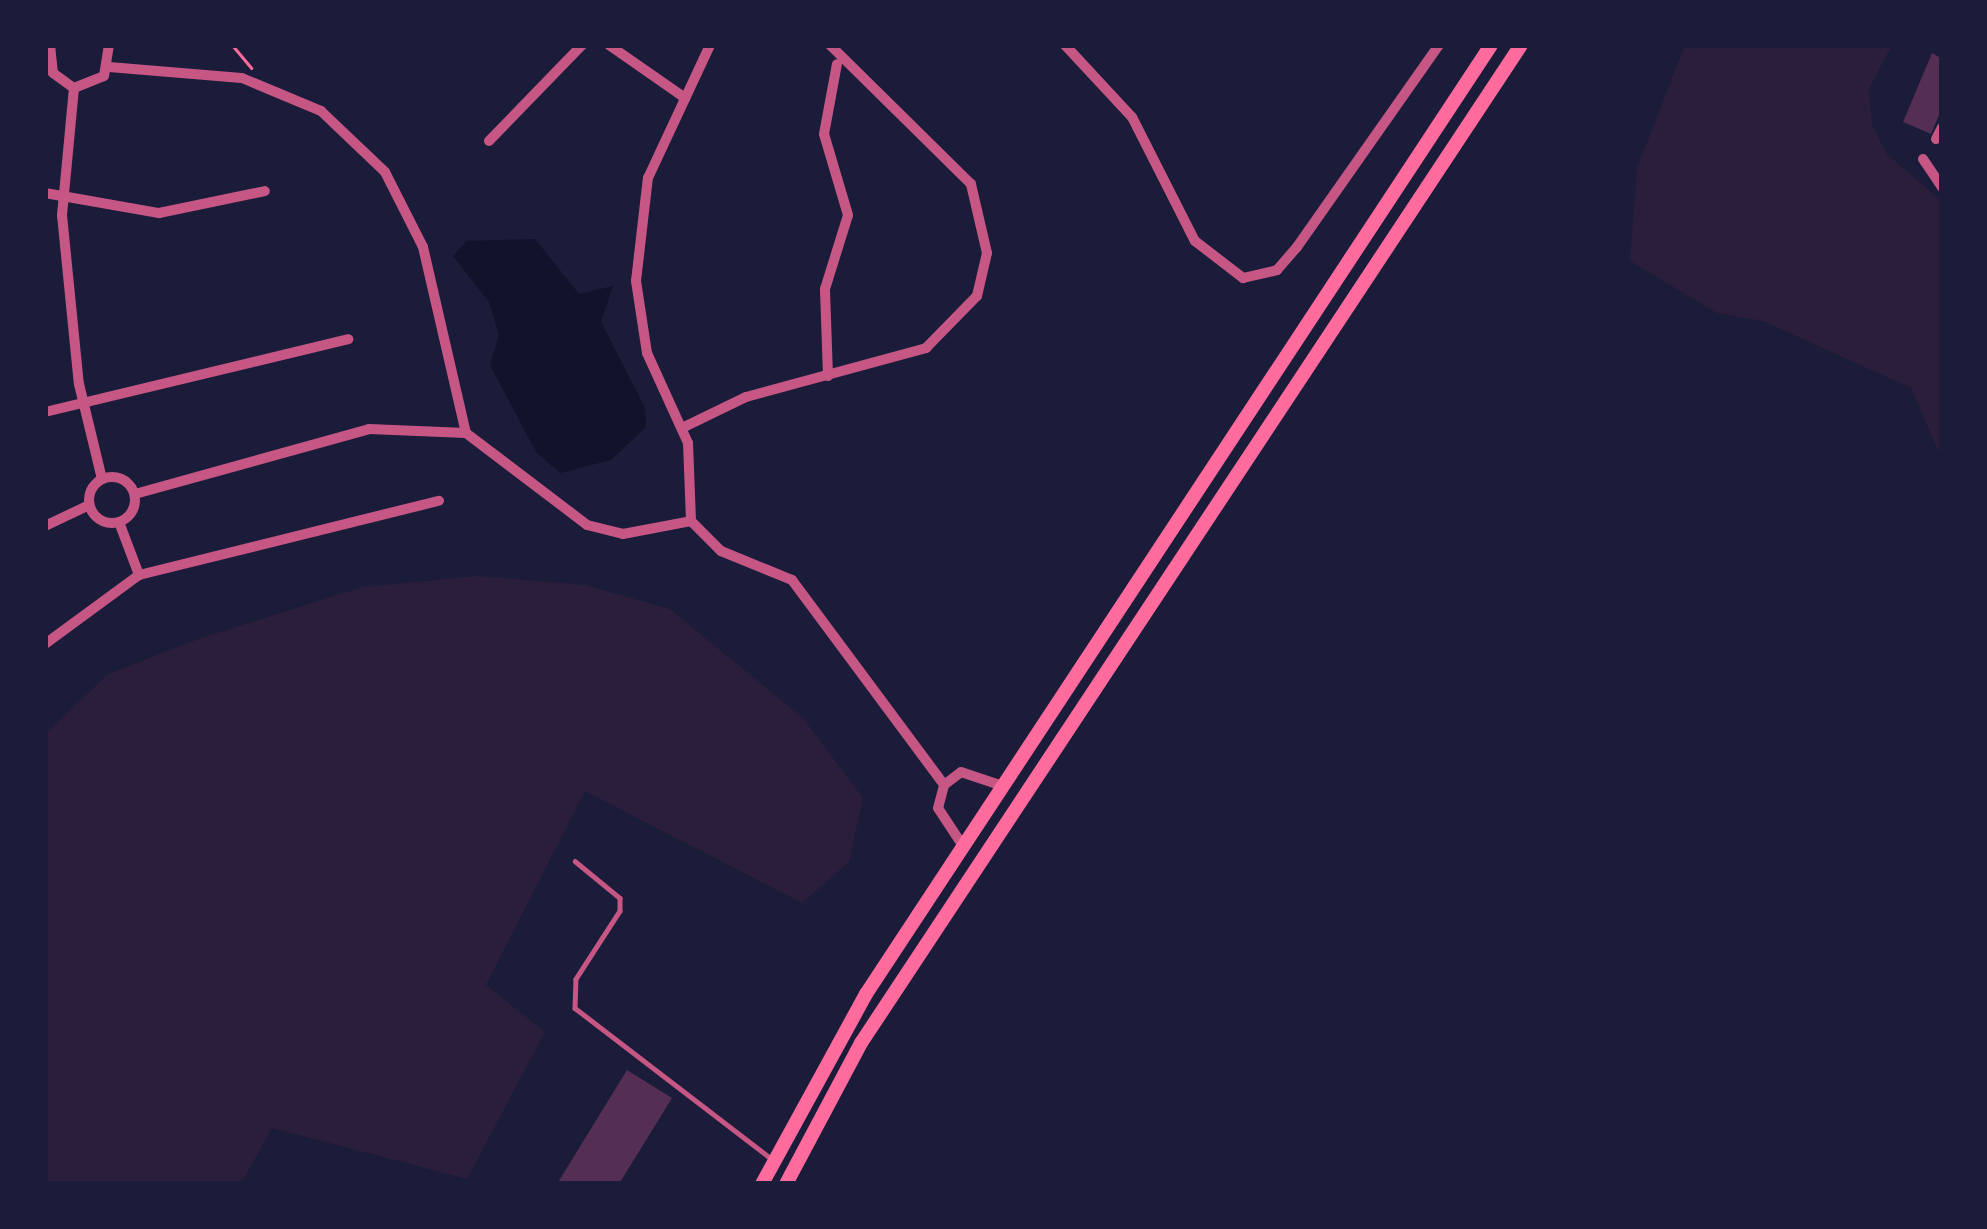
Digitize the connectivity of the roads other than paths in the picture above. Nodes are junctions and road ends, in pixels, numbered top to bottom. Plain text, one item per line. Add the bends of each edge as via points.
1 (50, 45) edge
2 (109, 45) edge
3 (582, 45) edge
4 (609, 45) edge
5 (710, 45) edge
6 (830, 45) edge
7 (1065, 45) edge
8 (1438, 45) edge
9 (1491, 45) edge
10 (1521, 45) edge
11 (838, 64) junction
12 (109, 67) junction
13 (74, 88) junction
14 (686, 98) junction
15 (489, 141) dead end
16 (1923, 158) dead end
17 (1942, 188) edge
18 (265, 191) dead end
19 (45, 193) edge
20 (62, 197) junction
21 (348, 339) dead end
22 (828, 376) junction
23 (81, 398) junction
24 (45, 412) edge
25 (682, 428) junction
26 (466, 434) junction
27 (102, 479) junction
28 (135, 494) junction
29 (439, 501) dead end
30 (89, 505) junction
31 (691, 521) junction
32 (119, 522) junction
33 (45, 526) edge
34 (139, 574) junction
35 (45, 644) edge
36 (944, 785) junction
37 (1003, 786) junction
38 (987, 811) junction
39 (1007, 823) junction
40 (963, 846) junction
41 (575, 861) dead end
42 (772, 1159) junction
43 (761, 1184) edge
44 (786, 1184) edge

1 - 13 street via 53,74
2 - 12 street
3 - 15 street
4 - 14 street
5 - 14 street
6 - 11 street
7 - 8 street via 1132,117 1195,241 1243,278 1277,270 1297,248
9 - 37 main road
10 - 39 main road
11 - 22 street via 824,134 848,214 825,289
11 - 22 street via 971,184 987,253 976,296 926,348
12 - 13 street
12 - 26 street via 253,82 321,111 385,172 423,247
13 - 20 street
14 - 25 street via 648,178 636,281 647,352
16 - 17 street
18 - 20 street via 159,213
19 - 20 street
20 - 23 street
21 - 23 street
22 - 25 street
23 - 24 street
23 - 27 street
25 - 31 street
26 - 28 street via 369,428
26 - 31 street via 587,525 623,534
27 - 28 street
27 - 30 street
28 - 32 street
29 - 34 street
30 - 32 street
30 - 33 street
31 - 36 street via 721,551 792,580
32 - 34 street
34 - 35 street
36 - 37 street via 961,772
36 - 40 street via 938,808
37 - 38 main road
38 - 39 main road
38 - 40 main road
39 - 44 main road via 836,1085
40 - 42 main road
41 - 42 lane via 620,911 576,979 575,1008
42 - 43 main road

